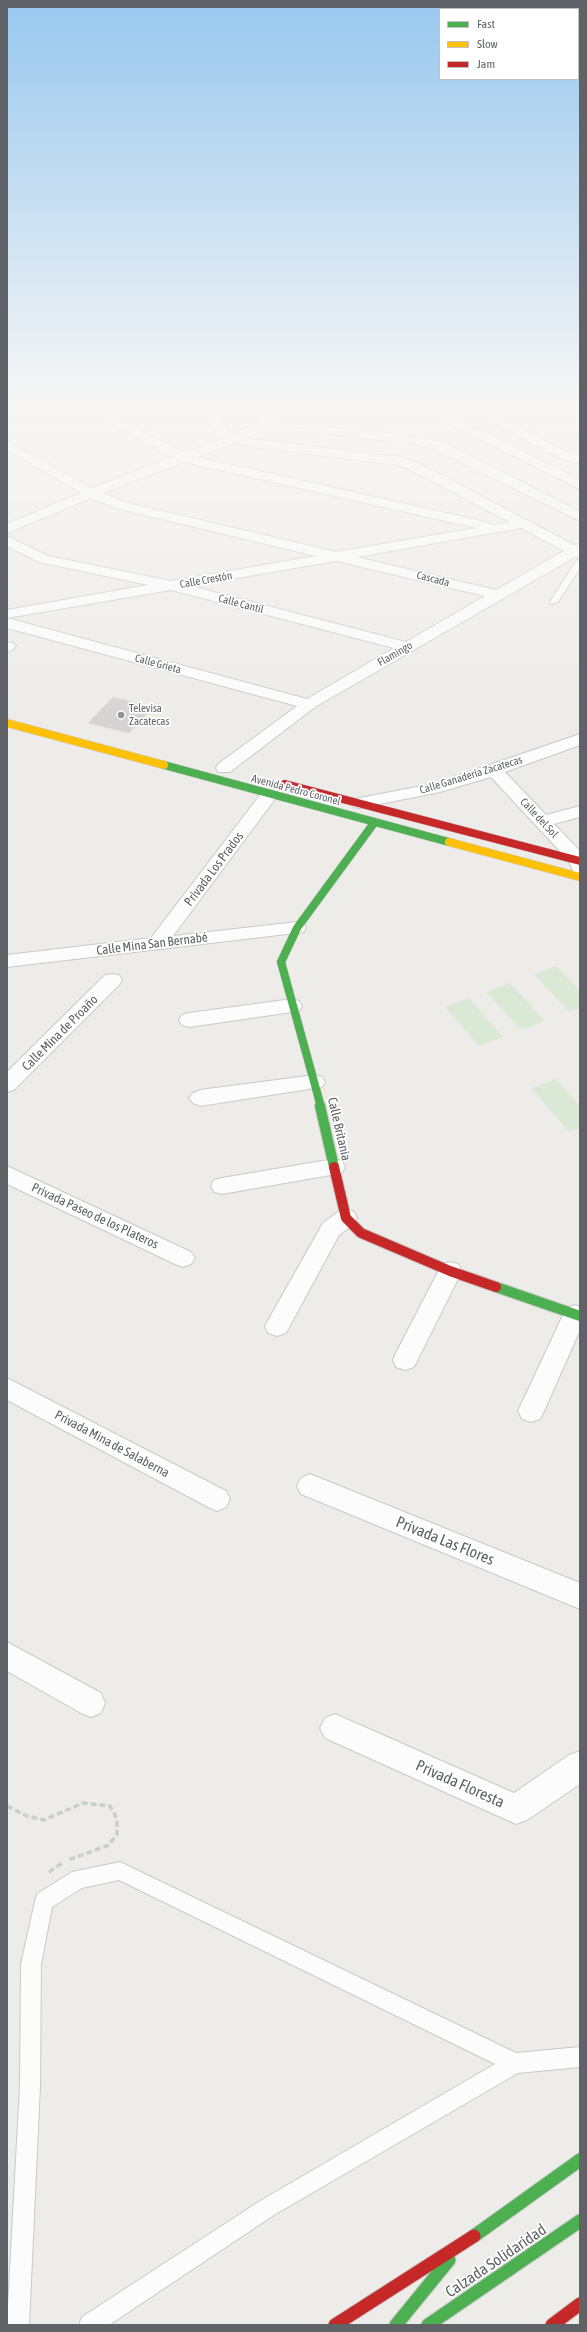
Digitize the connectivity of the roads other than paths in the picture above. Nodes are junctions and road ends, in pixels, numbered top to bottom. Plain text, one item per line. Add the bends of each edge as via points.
1 (47, 512) edge
2 (149, 512) edge
3 (421, 512) edge
4 (500, 512) edge
5 (570, 512) edge
6 (580, 517) edge
7 (523, 524) junction
8 (7, 529) edge
9 (497, 529) junction
10 (7, 540) edge
11 (578, 553) edge
12 (338, 556) junction
13 (173, 586) junction
14 (498, 595) junction
15 (554, 602) dead end
16 (7, 614) edge
17 (7, 623) edge
18 (407, 647) junction
19 (309, 704) junction
20 (7, 723) edge
21 (580, 739) edge
22 (120, 740) dead end
23 (110, 751) junction
24 (226, 769) dead end
25 (494, 770) junction
26 (273, 788) junction
27 (360, 803) junction
28 (580, 811) edge
29 (543, 822) junction
30 (374, 823) junction
31 (579, 867) edge
32 (297, 928) junction
33 (158, 943) junction
34 (7, 961) edge
35 (112, 980) dead end
36 (292, 1006) junction
37 (189, 1020) dead end
38 (315, 1082) junction
39 (7, 1085) edge
40 (200, 1098) dead end
41 (334, 1168) junction
42 (7, 1174) edge
43 (222, 1186) dead end
44 (346, 1218) junction
45 (183, 1258) dead end
46 (450, 1271) junction
47 (578, 1316) edge
48 (277, 1326) dead end
49 (405, 1360) dead end
50 (7, 1388) edge
51 (531, 1411) dead end
52 (310, 1486) dead end
53 (217, 1499) dead end
54 (580, 1596) edge
55 (7, 1656) edge
56 (91, 1704) dead end
57 (334, 1728) dead end
58 (580, 1766) edge
59 (580, 2057) edge
60 (515, 2063) junction
61 (580, 2160) edge
62 (580, 2221) edge
63 (461, 2245) junction
64 (18, 2325) edge
65 (90, 2325) edge
66 (335, 2325) edge
67 (396, 2325) edge
68 (428, 2325) edge

1 - 8 street
2 - 12 street, Cascada
3 - 9 street
4 - 7 street
5 - 6 street
7 - 9 street, Calle Crestón
7 - 11 street
9 - 12 street, Calle Crestón
10 - 13 street, Calle Cantil via 44,559
11 - 14 street, Flamingo
11 - 15 lane
12 - 13 street, Calle Crestón
12 - 14 street, Cascada
13 - 16 street, Calle Crestón
13 - 18 street, Calle Cantil
14 - 18 street, Flamingo
17 - 19 street, Calle Grieta
18 - 19 street, Flamingo
19 - 24 street, Flamingo
20 - 23 main road, Avenida Pedro Coronel
21 - 25 street, Calle Ganadería Zacatecas
22 - 23 main road
23 - 26 main road, Avenida Pedro Coronel
25 - 27 street, Calle Ganadería Zacatecas via 440,786
25 - 29 street, Calle del Sol
26 - 27 main road, Avenida Pedro Coronel
26 - 30 main road, Avenida Pedro Coronel
26 - 33 street, Privada Los Prados
27 - 31 main road, Avenida Pedro Coronel
28 - 29 street
29 - 31 street, Calle del Sol
30 - 31 main road, Avenida Pedro Coronel
30 - 32 main road, Calle Britania
32 - 33 street, Calle Mina San Bernabé
32 - 36 main road, Calle Britania via 281,962
33 - 34 street, Calle Mina San Bernabé
35 - 39 street, Calle Mina de Proaño
36 - 37 street
36 - 38 main road, Calle Britania
38 - 40 street
38 - 41 main road, Calle Britania
41 - 43 street
41 - 44 main road, Calle Britania
42 - 45 street, Privada Paseo de los Plateros
44 - 46 main road via 362,1233
44 - 48 street via 331,1229
46 - 47 main road
46 - 49 street
47 - 51 street
50 - 53 street, Privada Mina de Salaberna
52 - 54 street, Privada Las Flores
55 - 56 street
57 - 58 street, Privada Floresta via 516,1809
59 - 60 lane
60 - 64 lane via 120,1871 79,1879 44,1902 31,1964 30,2086
60 - 65 lane via 267,2208
61 - 63 main road
62 - 68 main road, Calzada Solidaridad
63 - 66 main road
63 - 67 main road

